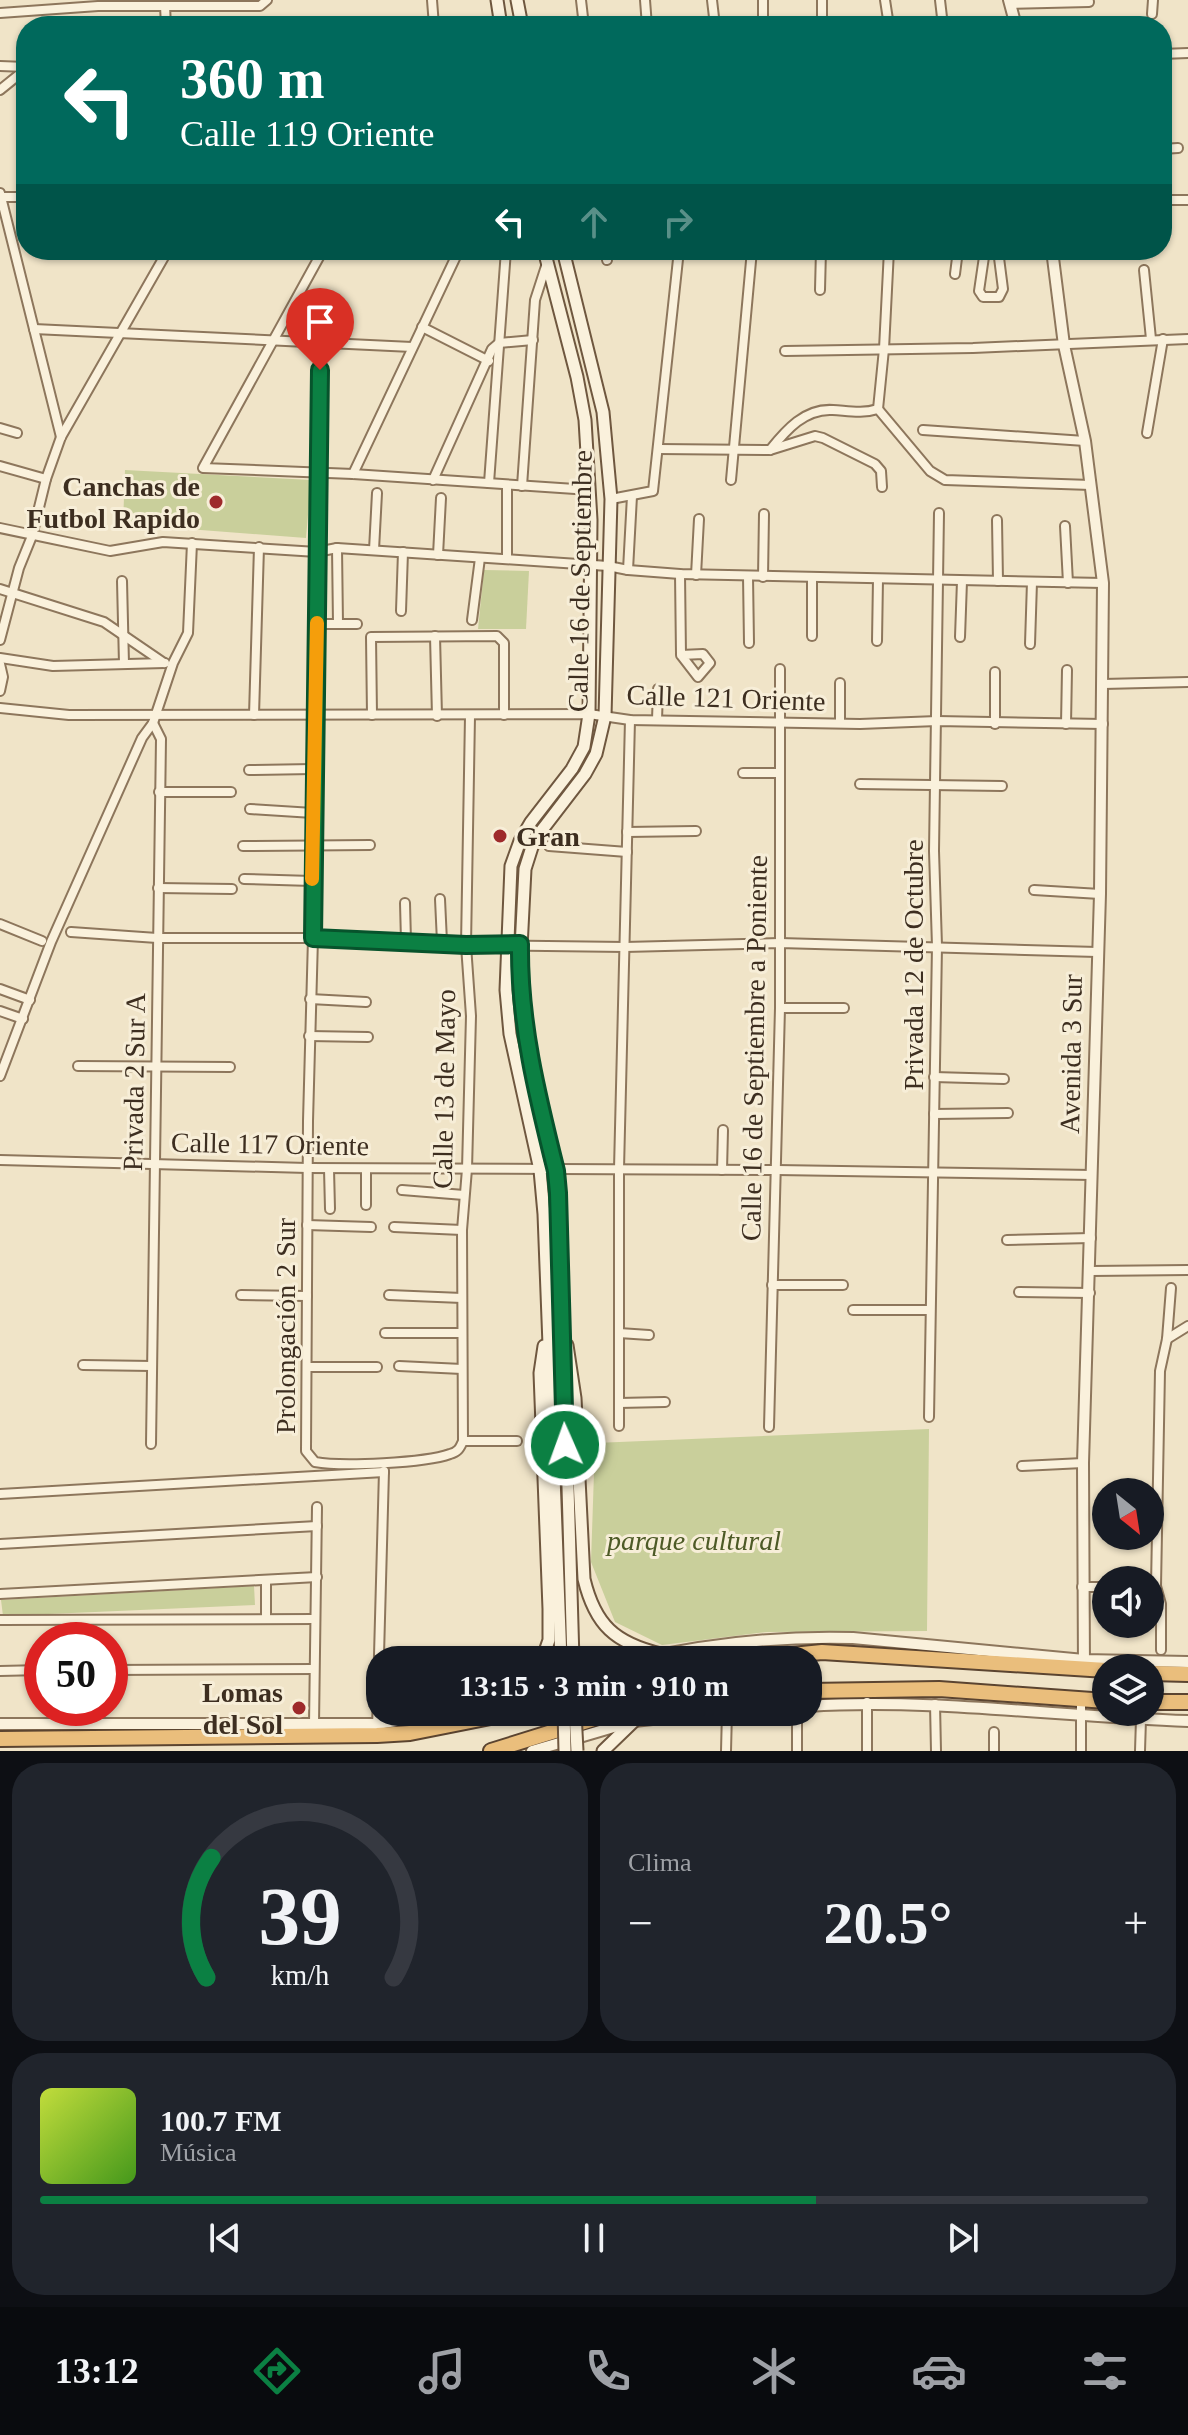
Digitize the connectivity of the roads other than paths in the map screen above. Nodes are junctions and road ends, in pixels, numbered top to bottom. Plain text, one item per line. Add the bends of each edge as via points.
1 (267, 0) edge
2 (1153, 0) edge
3 (1010, 2) edge
4 (1089, 2) edge
5 (98, 3) edge
6 (149, 3) edge
7 (204, 3) edge
8 (233, 3) edge
9 (165, 6) junction
10 (0, 13) edge
11 (1152, 14) dead end
12 (166, 16) edge
13 (16, 76) edge
14 (0, 90) edge
15 (1172, 148) edge
16 (1178, 148) dead end
17 (1, 195) edge
18 (16, 256) edge
19 (17, 260) edge
20 (163, 260) edge
21 (317, 260) edge
22 (454, 260) edge
23 (505, 260) edge
24 (545, 260) edge
25 (547, 260) edge
26 (565, 260) edge
27 (678, 260) edge
28 (751, 260) edge
29 (821, 260) edge
30 (888, 260) edge
31 (957, 260) edge
32 (984, 260) edge
33 (999, 260) edge
34 (1053, 260) edge
35 (1144, 270) dead end
36 (955, 274) dead end
37 (820, 290) dead end
38 (422, 327) junction
39 (34, 329) junction
40 (123, 332) junction
41 (273, 339) junction
42 (1151, 339) junction
43 (1163, 339) junction
44 (1188, 339) edge
45 (533, 340) junction
46 (499, 343) junction
47 (320, 344) junction
48 (1064, 345) junction
49 (412, 347) junction
50 (884, 349) junction
51 (785, 351) dead end
52 (486, 359) junction
53 (498, 366) junction
54 (878, 409) junction
55 (0, 428) edge
56 (923, 430) dead end
57 (17, 433) dead end
58 (1147, 433) dead end
59 (61, 437) junction
60 (1085, 441) junction
61 (659, 449) junction
62 (770, 450) junction
63 (734, 451) junction
64 (0, 466) edge
65 (319, 474) junction
66 (353, 474) junction
67 (46, 479) junction
68 (433, 480) junction
69 (731, 480) dead end
70 (489, 483) junction
71 (507, 485) junction
72 (1091, 485) junction
73 (522, 486) junction
74 (882, 487) dead end
75 (590, 490) junction
76 (377, 493) dead end
77 (632, 496) junction
78 (441, 498) dead end
79 (611, 499) junction
80 (939, 513) dead end
81 (764, 514) dead end
82 (699, 519) dead end
83 (997, 520) dead end
84 (1065, 526) dead end
85 (0, 528) edge
86 (32, 536) junction
87 (192, 543) junction
88 (259, 547) junction
89 (337, 548) junction
90 (374, 550) junction
91 (317, 552) junction
92 (403, 552) junction
93 (438, 555) junction
94 (480, 558) junction
95 (507, 559) junction
96 (590, 565) junction
97 (608, 566) junction
98 (628, 570) junction
99 (680, 574) junction
100 (696, 575) junction
101 (748, 576) junction
102 (763, 577) junction
103 (812, 577) junction
104 (878, 579) junction
105 (122, 581) dead end
106 (938, 581) junction
107 (962, 581) junction
108 (998, 581) junction
109 (1032, 582) junction
110 (1068, 583) junction
111 (1103, 583) junction
112 (0, 589) edge
113 (12, 593) junction
114 (401, 611) dead end
115 (472, 620) dead end
116 (317, 624) junction
117 (338, 624) junction
118 (357, 624) dead end
119 (123, 632) junction
120 (435, 636) junction
121 (812, 636) dead end
122 (960, 637) dead end
123 (0, 640) edge
124 (877, 641) dead end
125 (749, 643) dead end
126 (1030, 644) dead end
127 (681, 655) dead end
128 (0, 661) edge
129 (168, 663) junction
130 (124, 664) junction
131 (780, 669) dead end
132 (1067, 670) dead end
133 (995, 672) dead end
134 (1188, 682) edge
135 (840, 683) dead end
136 (1103, 684) junction
137 (658, 689) dead end
138 (0, 691) edge
139 (0, 708) edge
140 (589, 714) junction
141 (254, 715) junction
142 (315, 715) junction
143 (372, 715) junction
144 (504, 715) junction
145 (437, 716) junction
146 (470, 716) junction
147 (605, 716) junction
148 (155, 718) junction
149 (630, 720) junction
150 (657, 720) junction
151 (937, 721) junction
152 (779, 722) junction
153 (840, 723) junction
154 (995, 724) junction
155 (1066, 724) junction
156 (1103, 724) junction
157 (313, 769) junction
158 (249, 770) dead end
159 (743, 773) dead end
160 (779, 773) junction
161 (860, 784) dead end
162 (936, 785) junction
163 (1002, 786) dead end
164 (159, 792) junction
165 (231, 792) dead end
166 (250, 809) dead end
167 (313, 813) junction
168 (696, 831) dead end
169 (627, 832) junction
170 (313, 845) junction
171 (370, 845) dead end
172 (243, 846) dead end
173 (549, 846) dead end
174 (627, 852) junction
175 (244, 879) dead end
176 (312, 881) junction
177 (158, 888) junction
178 (232, 889) dead end
179 (1034, 890) dead end
180 (1100, 894) junction
181 (440, 899) dead end
182 (405, 903) dead end
183 (0, 924) edge
184 (71, 932) dead end
185 (157, 938) junction
186 (313, 938) junction
187 (42, 941) dead end
188 (406, 941) junction
189 (442, 942) junction
190 (780, 943) junction
191 (520, 944) junction
192 (466, 945) junction
193 (507, 945) junction
194 (937, 946) junction
195 (625, 947) junction
196 (1097, 952) junction
197 (0, 989) edge
198 (310, 999) junction
199 (30, 1000) junction
200 (366, 1002) dead end
201 (780, 1008) junction
202 (844, 1008) dead end
203 (0, 1011) edge
204 (23, 1019) junction
205 (309, 1036) junction
206 (368, 1037) dead end
207 (78, 1066) dead end
208 (156, 1066) junction
209 (230, 1067) dead end
210 (0, 1076) edge
211 (934, 1077) junction
212 (1004, 1079) dead end
213 (1008, 1113) dead end
214 (934, 1114) junction
215 (723, 1130) dead end
216 (0, 1160) edge
217 (155, 1164) junction
218 (307, 1168) junction
219 (329, 1169) junction
220 (366, 1169) junction
221 (467, 1169) junction
222 (619, 1169) junction
223 (540, 1170) junction
224 (722, 1170) junction
225 (777, 1170) junction
226 (556, 1171) junction
227 (932, 1172) junction
228 (1092, 1175) junction
229 (402, 1190) dead end
230 (464, 1195) junction
231 (366, 1205) dead end
232 (330, 1209) dead end
233 (307, 1225) junction
234 (371, 1227) dead end
235 (394, 1227) dead end
236 (462, 1230) junction
237 (1091, 1238) junction
238 (1007, 1240) dead end
239 (1188, 1270) edge
240 (1091, 1271) junction
241 (772, 1285) junction
242 (843, 1285) dead end
243 (1171, 1288) dead end
244 (1019, 1292) dead end
245 (1090, 1293) junction
246 (241, 1295) dead end
247 (389, 1295) dead end
248 (307, 1296) junction
249 (462, 1298) junction
250 (853, 1310) dead end
251 (930, 1310) junction
252 (547, 1318) junction
253 (562, 1324) junction
254 (1188, 1326) edge
255 (385, 1333) dead end
256 (462, 1333) junction
257 (619, 1333) junction
258 (649, 1335) dead end
259 (1167, 1339) junction
260 (83, 1365) dead end
261 (152, 1366) junction
262 (399, 1366) dead end
263 (307, 1367) junction
264 (377, 1367) dead end
265 (462, 1369) junction
266 (665, 1402) dead end
267 (619, 1403) junction
268 (929, 1417) dead end
269 (559, 1418) junction
270 (619, 1426) dead end
271 (769, 1427) dead end
272 (463, 1441) junction
273 (517, 1441) dead end
274 (151, 1444) dead end
275 (385, 1462) junction
276 (1083, 1463) junction
277 (1022, 1466) dead end
278 (384, 1472) junction
279 (0, 1494) edge
280 (317, 1507) dead end
281 (317, 1526) junction
282 (0, 1544) edge
283 (1154, 1566) edge
284 (317, 1577) junction
285 (266, 1580) junction
286 (1082, 1587) junction
287 (1092, 1587) edge
288 (0, 1594) edge
289 (266, 1619) junction
290 (315, 1619) junction
291 (0, 1620) edge
292 (1161, 1638) edge
293 (547, 1646) edge
294 (561, 1646) edge
295 (572, 1646) edge
296 (635, 1646) edge
297 (736, 1646) edge
298 (1161, 1650) dead end
299 (822, 1652) edge
300 (1188, 1662) edge
301 (1084, 1664) junction
302 (1092, 1666) edge
303 (314, 1669) junction
304 (24, 1670) edge
305 (128, 1670) edge
306 (0, 1671) edge
307 (1164, 1673) edge
308 (1188, 1674) edge
309 (822, 1691) edge
310 (867, 1702) junction
311 (1164, 1702) edge
312 (1188, 1702) edge
313 (935, 1704) junction
314 (822, 1705) edge
315 (1092, 1705) edge
316 (1081, 1708) junction
317 (1092, 1710) edge
318 (1164, 1720) edge
319 (1188, 1721) edge
320 (0, 1724) edge
321 (314, 1724) junction
322 (394, 1726) edge
323 (445, 1726) edge
324 (564, 1726) edge
325 (571, 1726) edge
326 (576, 1726) edge
327 (617, 1726) edge
328 (629, 1726) edge
329 (727, 1726) edge
330 (797, 1726) edge
331 (1141, 1726) edge
332 (377, 1730) junction
333 (994, 1732) dead end
334 (0, 1739) edge
335 (491, 1751) edge
336 (532, 1751) edge
337 (565, 1751) edge
338 (577, 1751) edge
339 (603, 1751) edge
340 (726, 1751) edge
341 (797, 1751) edge
342 (867, 1751) edge
343 (936, 1751) edge
344 (994, 1751) edge
345 (1081, 1751) edge
346 (1140, 1751) edge

1 - 8 street via 260,6
2 - 11 street
3 - 4 street
5 - 6 street
5 - 10 street
6 - 9 street
7 - 8 street
7 - 9 street
9 - 12 street
13 - 14 street
15 - 16 street
17 - 18 street
19 - 39 street
20 - 40 street
21 - 41 street
22 - 38 street
23 - 46 street
24 - 45 street
25 - 75 main road, Calle 16 de Septiembre via 583,405
26 - 79 main road, Calle 16 de Septiembre via 603,412
27 - 61 street
28 - 63 street
29 - 37 street
30 - 50 street
31 - 36 street
32 - 33 street via 979,291 992,298 1003,289
34 - 48 street, Avenida 3 Sur
35 - 42 street
38 - 49 street
38 - 52 street
39 - 40 street
39 - 59 street
40 - 41 street
40 - 59 street
41 - 47 street
41 - 65 street via 203,468
42 - 43 street
42 - 48 street
43 - 44 street
43 - 58 street
45 - 46 street
45 - 73 street
46 - 52 street
46 - 53 street
47 - 49 street
47 - 65 street, Prolongación 2 Sur
48 - 50 street
48 - 60 street, Avenida 3 Sur
49 - 66 street
50 - 51 street
50 - 54 street
52 - 53 street
52 - 68 street
53 - 70 street
54 - 62 street via 810,413
54 - 72 street via 930,471 945,480
55 - 57 street
56 - 60 street
59 - 67 street
60 - 72 street, Avenida 3 Sur
61 - 63 street
61 - 77 street via 651,493
62 - 63 street
62 - 74 street via 815,436 831,440 875,464
63 - 69 street
64 - 67 street
65 - 66 street
65 - 91 street, Prolongación 2 Sur
66 - 68 street
67 - 86 street
68 - 70 street
70 - 71 street
71 - 73 street
71 - 95 street
72 - 111 street, Avenida 3 Sur
73 - 75 street
75 - 96 main road, Calle 16 de Septiembre
76 - 90 street
77 - 79 street
77 - 98 street
78 - 93 street
79 - 97 main road, Calle 16 de Septiembre
80 - 106 street, Privada 12 de Octubre
81 - 102 street
82 - 100 street
83 - 108 street
84 - 110 street
85 - 86 street
86 - 87 street via 98,550 150,542
86 - 113 street
87 - 88 street
87 - 129 street via 188,633
88 - 91 street
88 - 141 street
89 - 90 street
89 - 91 street
89 - 117 street
90 - 92 street
91 - 116 street, Prolongación 2 Sur
92 - 93 street
92 - 114 street
93 - 94 street
94 - 95 street
94 - 115 street
95 - 96 street
96 - 97 street
96 - 140 main road, Calle 16 de Septiembre
97 - 98 street
97 - 147 main road, Calle 16 de Septiembre
98 - 99 street
99 - 100 street
99 - 127 street
100 - 101 street
101 - 102 street
101 - 125 street
102 - 103 street
103 - 104 street
103 - 121 street
104 - 106 street
104 - 124 street
105 - 119 street
106 - 107 street
106 - 151 street, Privada 12 de Octubre
107 - 108 street
107 - 122 street
108 - 109 street
109 - 110 street
109 - 126 street
110 - 111 street
111 - 136 street, Avenida 3 Sur
112 - 113 street
113 - 119 street
113 - 123 street
116 - 117 street
116 - 142 street, Prolongación 2 Sur
117 - 118 street
119 - 129 street
119 - 130 street
120 - 143 street via 371,637
120 - 144 street via 502,638
120 - 145 street
128 - 130 street
128 - 138 street
129 - 130 street
129 - 148 street
131 - 152 street, Calle 16 de Septiembre a Poniente
132 - 155 street
133 - 154 street
134 - 136 street
135 - 153 street
136 - 156 street, Avenida 3 Sur
137 - 150 street
139 - 148 street, Calle 121 Oriente via 30,714
140 - 144 street, Calle 121 Oriente
140 - 147 street, Calle 121 Oriente
140 - 193 main road, Calle 16 de Septiembre via 584,747 520,841 511,866
141 - 142 street, Calle 121 Oriente
141 - 148 street, Calle 121 Oriente
142 - 143 street, Calle 121 Oriente
142 - 157 street, Prolongación 2 Sur
143 - 145 street, Calle 121 Oriente
144 - 146 street, Calle 121 Oriente
145 - 146 street, Calle 121 Oriente
146 - 192 street, Calle 13 de Mayo
147 - 149 street, Calle 121 Oriente
147 - 191 main road, Calle 16 de Septiembre via 585,774 532,847 525,869
148 - 164 street, Privada 2 Sur A via 161,739
148 - 199 street via 90,849
149 - 150 street, Calle 121 Oriente
149 - 169 street
150 - 152 street, Calle 121 Oriente
151 - 153 street, Calle 121 Oriente
151 - 154 street, Calle 121 Oriente
151 - 162 street, Privada 12 de Octubre
152 - 153 street, Calle 121 Oriente
152 - 160 street, Calle 16 de Septiembre a Poniente
154 - 155 street, Calle 121 Oriente
155 - 156 street, Calle 121 Oriente
156 - 180 street, Avenida 3 Sur
157 - 158 street
157 - 167 street, Prolongación 2 Sur
159 - 160 street
160 - 190 street, Calle 16 de Septiembre a Poniente
161 - 162 street
162 - 163 street
162 - 194 street, Privada 12 de Octubre
164 - 165 street
164 - 177 street, Privada 2 Sur A
166 - 167 street
167 - 170 street, Prolongación 2 Sur
168 - 169 street
169 - 174 street
170 - 171 street
170 - 172 street
170 - 176 street, Prolongación 2 Sur
173 - 174 street
174 - 195 street
175 - 176 street
176 - 186 street, Prolongación 2 Sur
177 - 178 street
177 - 185 street, Privada 2 Sur A
179 - 180 street
180 - 196 street, Avenida 3 Sur
181 - 189 street
182 - 188 street
183 - 187 street
184 - 185 street
185 - 186 street
185 - 208 street, Privada 2 Sur A
186 - 188 street
186 - 198 street, Prolongación 2 Sur
188 - 189 street
189 - 192 street
190 - 194 street
190 - 195 street
190 - 201 street, Calle 16 de Septiembre a Poniente
191 - 193 street
191 - 195 street
191 - 226 main road, Calle 16 de Septiembre via 525,1032
192 - 193 street
192 - 221 street, Calle 13 de Mayo via 471,1016
193 - 223 main road, Calle 16 de Septiembre via 510,1034
194 - 196 street
194 - 211 street, Privada 12 de Octubre
195 - 222 street
196 - 228 street, Avenida 3 Sur
197 - 199 street
198 - 200 street
198 - 205 street, Prolongación 2 Sur
199 - 204 street
201 - 202 street
201 - 225 street, Calle 16 de Septiembre a Poniente
203 - 204 street
204 - 210 street
205 - 206 street
205 - 218 street, Prolongación 2 Sur
207 - 208 street
208 - 209 street
208 - 217 street, Privada 2 Sur A
211 - 212 street
211 - 214 street, Privada 12 de Octubre
213 - 214 street
214 - 227 street, Privada 12 de Octubre
215 - 224 street
216 - 217 street, Calle 117 Oriente
217 - 218 street, Calle 117 Oriente
217 - 261 street, Privada 2 Sur A
218 - 219 street, Calle 117 Oriente
218 - 233 street, Prolongación 2 Sur
219 - 220 street, Calle 117 Oriente
219 - 232 street
220 - 221 street, Calle 117 Oriente
220 - 231 street
221 - 223 street, Calle 117 Oriente
221 - 230 street, Calle 13 de Mayo
222 - 224 street, Calle 117 Oriente
222 - 226 street, Calle 117 Oriente
222 - 257 street
223 - 226 street, Calle 117 Oriente
223 - 252 main road, Calle 16 de Septiembre
224 - 225 street, Calle 117 Oriente
225 - 227 street, Calle 117 Oriente
225 - 241 street, Calle 16 de Septiembre a Poniente
226 - 253 main road, Calle 16 de Septiembre
227 - 228 street, Calle 117 Oriente
227 - 251 street, Privada 12 de Octubre
228 - 237 street, Avenida 3 Sur
229 - 230 street
230 - 236 street, Calle 13 de Mayo
233 - 234 street
233 - 248 street, Prolongación 2 Sur
235 - 236 street
236 - 249 street, Calle 13 de Mayo
237 - 238 street
237 - 240 street, Avenida 3 Sur
239 - 240 street
240 - 245 street, Avenida 3 Sur
241 - 242 street
241 - 271 street, Calle 16 de Septiembre a Poniente
243 - 259 street
244 - 245 street
245 - 276 street, Avenida 3 Sur
246 - 248 street
247 - 249 street
248 - 263 street, Prolongación 2 Sur
249 - 256 street, Calle 13 de Mayo
250 - 251 street
251 - 268 street, Privada 12 de Octubre
252 - 269 main road, Calle 16 de Septiembre
252 - 293 main road via 540,1373
253 - 269 main road, Calle 16 de Septiembre
253 - 296 main road via 574,1383 584,1579 589,1601 609,1631
254 - 259 street
255 - 256 street
256 - 265 street, Calle 13 de Mayo
257 - 258 street
257 - 267 street
259 - 283 street via 1160,1371
260 - 261 street
261 - 274 street, Privada 2 Sur A
262 - 265 street
263 - 264 street
263 - 275 street, Prolongación 2 Sur via 307,1456 326,1464
265 - 272 street, Calle 13 de Mayo
266 - 267 street
267 - 270 street
269 - 294 main road, Calle 16 de Septiembre
269 - 295 main road, Calle 16 de Septiembre
272 - 273 street
272 - 275 street via 448,1455
275 - 278 street
276 - 277 street
276 - 286 street, Avenida 3 Sur
278 - 279 street
278 - 332 street
280 - 281 street
281 - 282 street
281 - 284 street
284 - 285 street
284 - 290 street
285 - 288 street
285 - 289 street
286 - 287 street
286 - 301 street, Avenida 3 Sur
289 - 290 street
289 - 291 street
290 - 303 street
292 - 298 street
297 - 301 street via 853,1638
299 - 301 highway
300 - 301 street
301 - 302 highway
303 - 305 street
303 - 321 street
304 - 306 street
307 - 308 highway
309 - 316 highway via 939,1689
310 - 313 street
310 - 314 street
310 - 342 street
311 - 312 highway
313 - 316 street
313 - 343 street
315 - 316 highway
316 - 317 street
316 - 345 street
318 - 319 street
320 - 321 street
321 - 332 street
322 - 332 street
323 - 332 highway via 410,1733
324 - 337 main road, bridge
325 - 335 highway
326 - 338 main road, bridge
327 - 336 street
328 - 339 main road
329 - 340 street
330 - 341 street
331 - 346 street
332 - 334 highway
333 - 344 street

